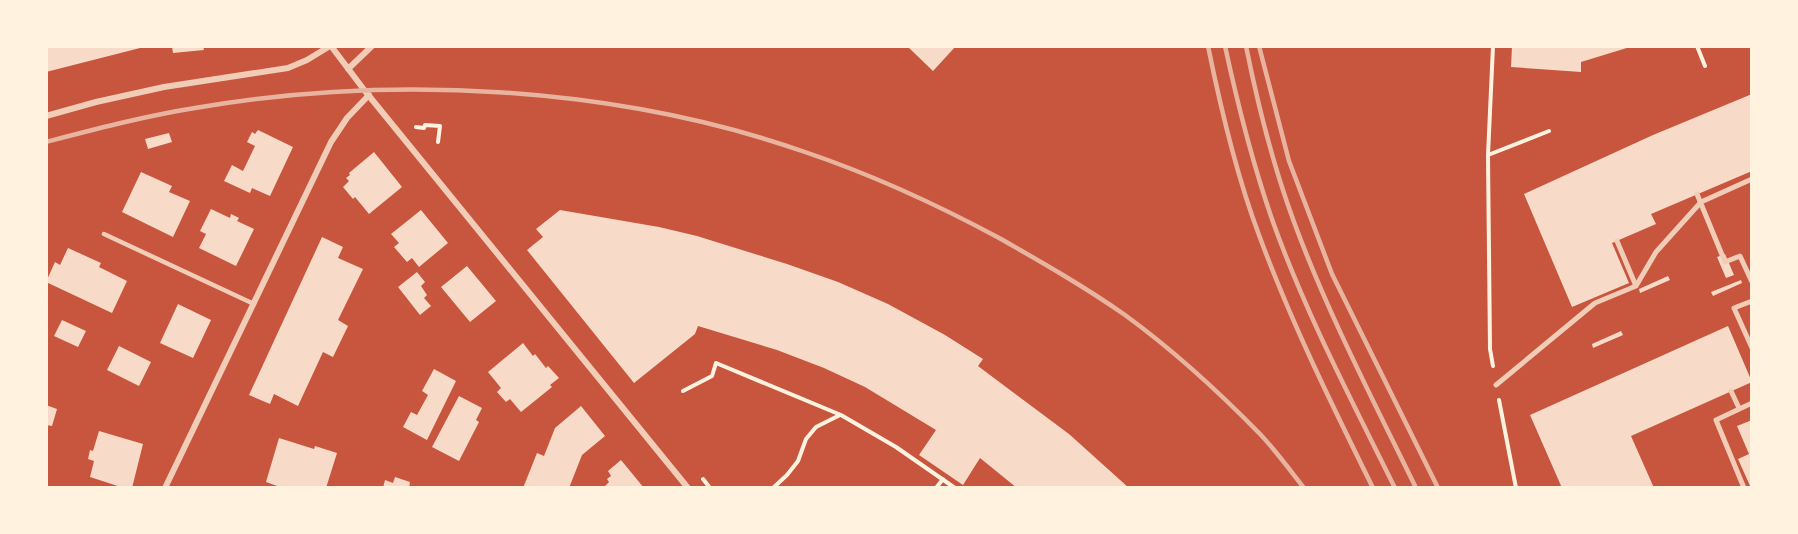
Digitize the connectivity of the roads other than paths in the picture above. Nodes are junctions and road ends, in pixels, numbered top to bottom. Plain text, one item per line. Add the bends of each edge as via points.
1 (330, 46) edge
2 (372, 46) edge
3 (348, 69) junction
4 (369, 95) junction
5 (46, 116) edge
6 (1752, 179) edge
7 (1697, 194) dead end
8 (1701, 202) junction
9 (104, 234) dead end
10 (1617, 241) dead end
11 (1752, 282) edge
12 (1636, 286) junction
13 (1752, 301) edge
14 (254, 304) junction
15 (1752, 348) edge
16 (1496, 385) road end
17 (1731, 391) dead end
18 (1752, 403) edge
19 (1739, 408) junction
20 (165, 488) edge
21 (688, 488) edge
22 (1744, 488) edge

1 - 3 street
1 - 5 street via 288,68 164,87
2 - 3 street
3 - 4 street
4 - 14 street via 335,135
4 - 21 street
6 - 8 street
7 - 8 street
8 - 11 street via 1725,261 1740,256
8 - 12 street via 1656,252
9 - 14 lane
10 - 12 street
12 - 16 street via 1595,303
13 - 15 street via 1734,308
14 - 20 street
17 - 19 street
18 - 19 street
19 - 22 street via 1716,420

